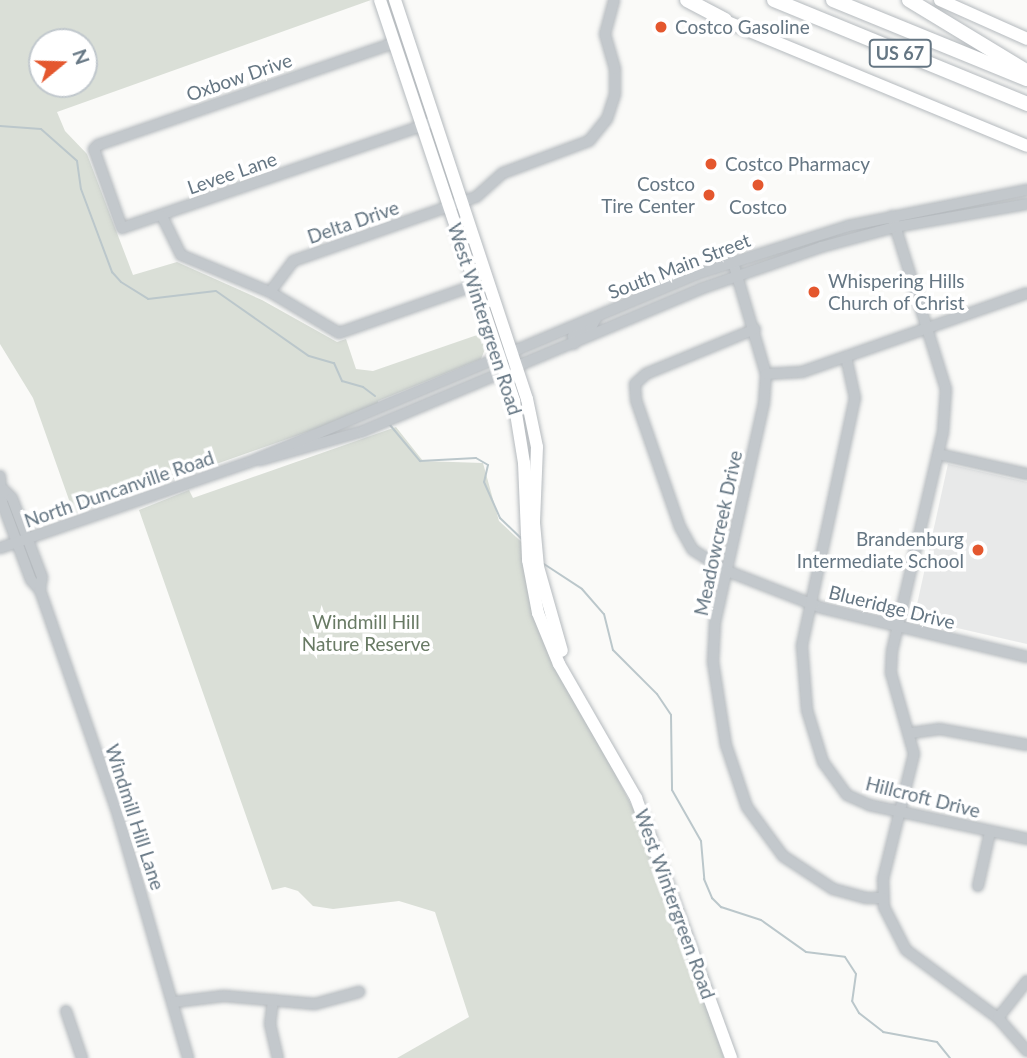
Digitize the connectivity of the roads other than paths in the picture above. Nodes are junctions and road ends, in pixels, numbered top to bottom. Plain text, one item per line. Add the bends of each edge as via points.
1 (380, 0) edge
2 (395, 0) edge
3 (614, 0) edge
4 (676, 0) edge
5 (687, 0) edge
6 (774, 0) edge
7 (833, 0) edge
8 (909, 0) edge
9 (940, 0) edge
10 (725, 20) junction
11 (1027, 39) edge
12 (394, 43) junction
13 (1027, 72) edge
14 (1027, 79) edge
15 (1027, 104) edge
16 (436, 121) junction
17 (422, 127) junction
18 (96, 146) joint
19 (1027, 146) edge
20 (1027, 190) edge
21 (1002, 197) junction
22 (462, 202) junction
23 (1027, 204) edge
24 (449, 207) junction
25 (1006, 209) junction
26 (162, 216) junction
27 (892, 216) junction
28 (895, 227) junction
29 (817, 235) junction
30 (821, 247) junction
31 (733, 262) junction
32 (738, 277) junction
33 (475, 285) junction
34 (270, 292) junction
35 (1027, 293) edge
36 (634, 301) junction
37 (640, 316) junction
38 (597, 317) junction
39 (755, 329) junction
40 (930, 329) junction
41 (574, 344) junction
42 (513, 352) junction
43 (499, 357) junction
44 (846, 357) junction
45 (517, 368) junction
46 (504, 373) junction
47 (766, 374) junction
48 (358, 417) junction
49 (363, 431) junction
50 (938, 454) junction
51 (250, 462) junction
52 (1027, 474) edge
53 (0, 476) edge
54 (529, 521) junction
55 (23, 540) junction
56 (0, 548) edge
57 (727, 570) junction
58 (809, 604) junction
59 (896, 626) junction
60 (1027, 657) edge
61 (572, 681) junction
62 (911, 733) junction
63 (1027, 745) edge
64 (901, 811) junction
65 (990, 832) junction
66 (1027, 839) edge
67 (978, 886) dead end
68 (883, 898) junction
69 (1027, 981) edge
70 (359, 992) dead end
71 (273, 1000) junction
72 (175, 1002) junction
73 (66, 1011) dead end
74 (998, 1018) junction
75 (1027, 1051) edge
76 (82, 1058) edge
77 (188, 1058) edge
78 (278, 1058) edge
79 (731, 1058) edge

1 - 12 main road, West Wintergreen Road
2 - 16 main road, West Wintergreen Road
3 - 22 street, Delta Drive via 605,34 616,81 613,106 603,124 582,146 503,173 476,197
4 - 10 main road
5 - 10 highway
6 - 15 highway, US 67
7 - 14 highway, US 67
8 - 13 highway
9 - 11 main road
10 - 19 main road
12 - 17 main road, West Wintergreen Road
12 - 18 street, Oxbow Drive
16 - 17 street, Levee Lane
16 - 22 main road, West Wintergreen Road
17 - 24 main road, West Wintergreen Road
17 - 26 street, Levee Lane
18 - 26 street, Levee Lane via 122,228
20 - 21 street, South Main Street
21 - 25 street
21 - 27 street, South Main Street
22 - 24 street, Delta Drive
22 - 42 main road, West Wintergreen Road
23 - 25 street, South Main Street
24 - 33 main road, West Wintergreen Road
24 - 34 street, Delta Drive via 293,261
25 - 28 street, South Main Street
26 - 34 street via 173,248 181,255
27 - 28 street
27 - 29 street, South Main Street
28 - 30 street, South Main Street
28 - 40 street
29 - 30 street
29 - 31 street, South Main Street
30 - 32 street, South Main Street
31 - 32 street, Meadowcreek Drive
31 - 36 street, South Main Street
32 - 37 street, South Main Street
32 - 39 street, Meadowcreek Drive
33 - 34 street via 339,333
33 - 43 main road, West Wintergreen Road
35 - 40 street via 989,303
36 - 37 street
36 - 38 street, South Main Street
37 - 41 street, South Main Street
38 - 41 street via 590,329 573,336
38 - 42 street, South Main Street
39 - 47 street, Meadowcreek Drive
39 - 57 street, Blueridge Drive via 646,374 634,391 687,541 693,550
40 - 44 street
40 - 50 street via 946,389
41 - 45 street, South Main Street
42 - 43 street, South Main Street
42 - 45 main road, West Wintergreen Road
43 - 46 main road, West Wintergreen Road
43 - 48 street, South Main Street
44 - 47 street via 795,374
44 - 58 street, Hillcroft Drive via 855,398
45 - 46 street, South Main Street
45 - 54 main road, West Wintergreen Road via 537,447
46 - 49 street, South Main Street
46 - 54 main road, West Wintergreen Road via 520,431
47 - 57 street, Meadowcreek Drive via 764,403
48 - 49 street
48 - 51 street, North Duncanville Road
49 - 51 street, North Duncanville Road
50 - 52 street
50 - 59 street
51 - 55 street, North Duncanville Road
53 - 55 street, Windmill Hill Lane via 2,502
54 - 61 main road, West Wintergreen Road via 543,592
54 - 61 main road, West Wintergreen Road via 529,567 538,613 559,664
55 - 56 street, North Duncanville Road
55 - 72 street, Windmill Hill Lane via 42,577 40,590 116,808
57 - 58 street, Blueridge Drive
57 - 68 street, Meadowcreek Drive via 715,623 713,662 722,728 739,790 763,834 794,866 833,889
58 - 59 street, Blueridge Drive
58 - 64 street, Hillcroft Drive via 802,678 823,762 847,795
59 - 60 street, Blueridge Drive
59 - 62 street via 891,673
61 - 79 main road, West Wintergreen Road via 641,809
62 - 63 street via 940,729
62 - 64 street via 914,754
64 - 65 street, Hillcroft Drive
64 - 68 street via 883,879
65 - 66 street, Hillcroft Drive
65 - 67 street
68 - 74 street via 891,927 906,950
69 - 74 street
70 - 71 street via 315,1004
71 - 72 street via 224,996
71 - 78 street via 270,1024
72 - 77 street, Windmill Hill Lane
73 - 76 street
74 - 75 street

